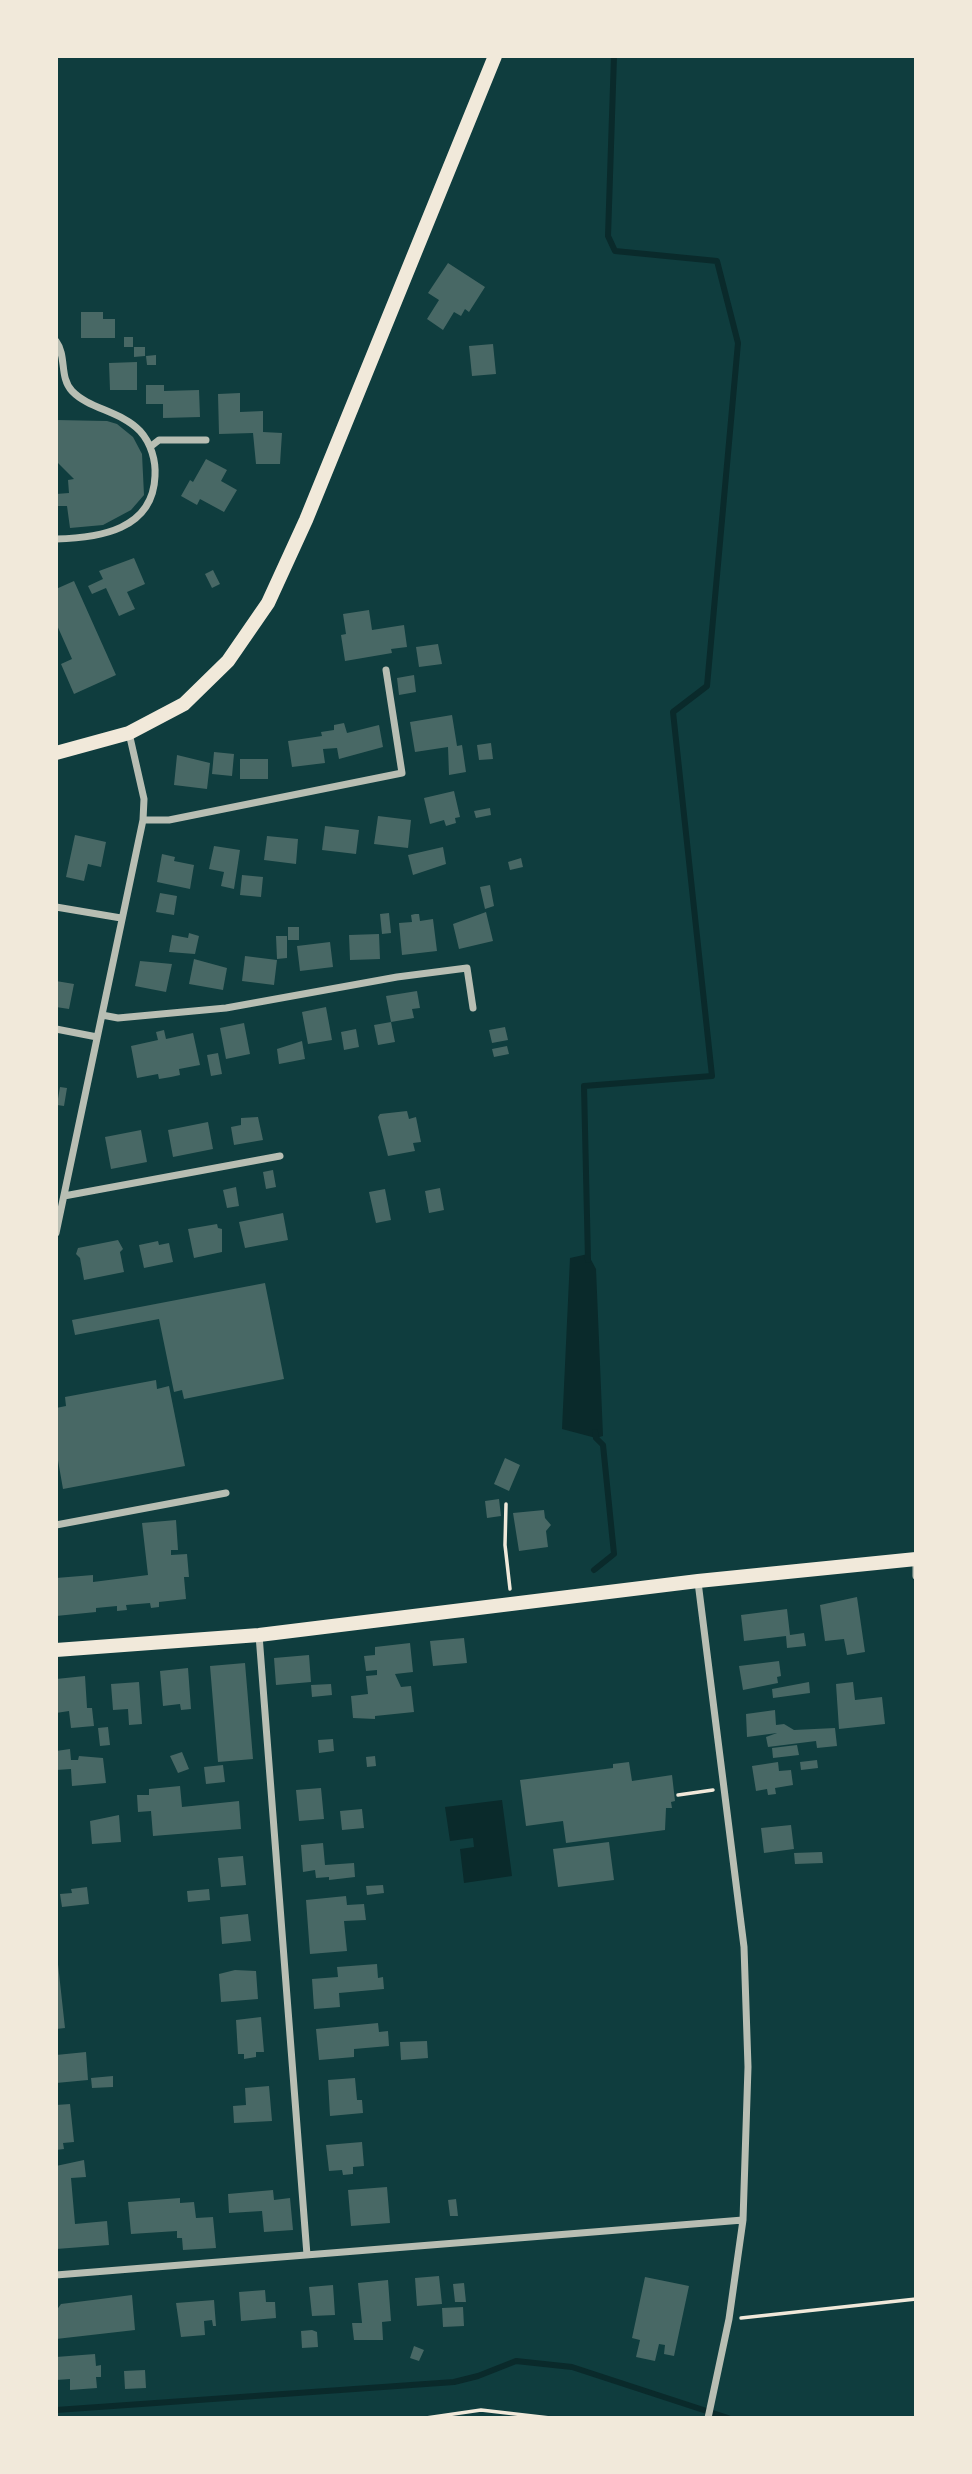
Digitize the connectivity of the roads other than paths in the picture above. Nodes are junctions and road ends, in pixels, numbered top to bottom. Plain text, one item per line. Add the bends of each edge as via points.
1 (495, 56) edge
2 (56, 341) edge
3 (206, 440) dead end
4 (150, 447) junction
5 (57, 539) edge
6 (386, 670) dead end
7 (129, 733) junction
8 (56, 753) edge
9 (143, 820) junction
10 (56, 907) edge
11 (121, 918) junction
12 (473, 1008) dead end
13 (102, 1015) junction
14 (56, 1029) edge
15 (97, 1037) junction
16 (280, 1156) dead end
17 (64, 1196) junction
18 (57, 1228) edge
19 (226, 1493) dead end
20 (56, 1525) edge
21 (916, 1559) edge
22 (916, 1576) edge
23 (698, 1581) junction
24 (259, 1635) junction
25 (56, 1650) edge
26 (743, 2220) junction
27 (307, 2255) junction
28 (56, 2275) edge
29 (708, 2418) edge

1 - 7 main road via 268,603 228,661 184,704
2 - 4 street via 72,391 128,420
3 - 4 street via 159,440
4 - 5 street via 155,488 147,508 126,527 95,538
6 - 9 street via 402,773 169,820
7 - 8 main road
7 - 9 street via 144,799
9 - 11 street
10 - 11 street
11 - 13 street
12 - 13 street via 467,968 226,1008 118,1018
13 - 15 street
14 - 15 street
15 - 17 street
16 - 17 street
17 - 18 street
19 - 20 street
21 - 22 street
21 - 23 main road
23 - 24 main road
23 - 26 street via 744,1947 748,2067
24 - 25 main road
24 - 27 street
26 - 27 street
26 - 29 street
27 - 28 street

